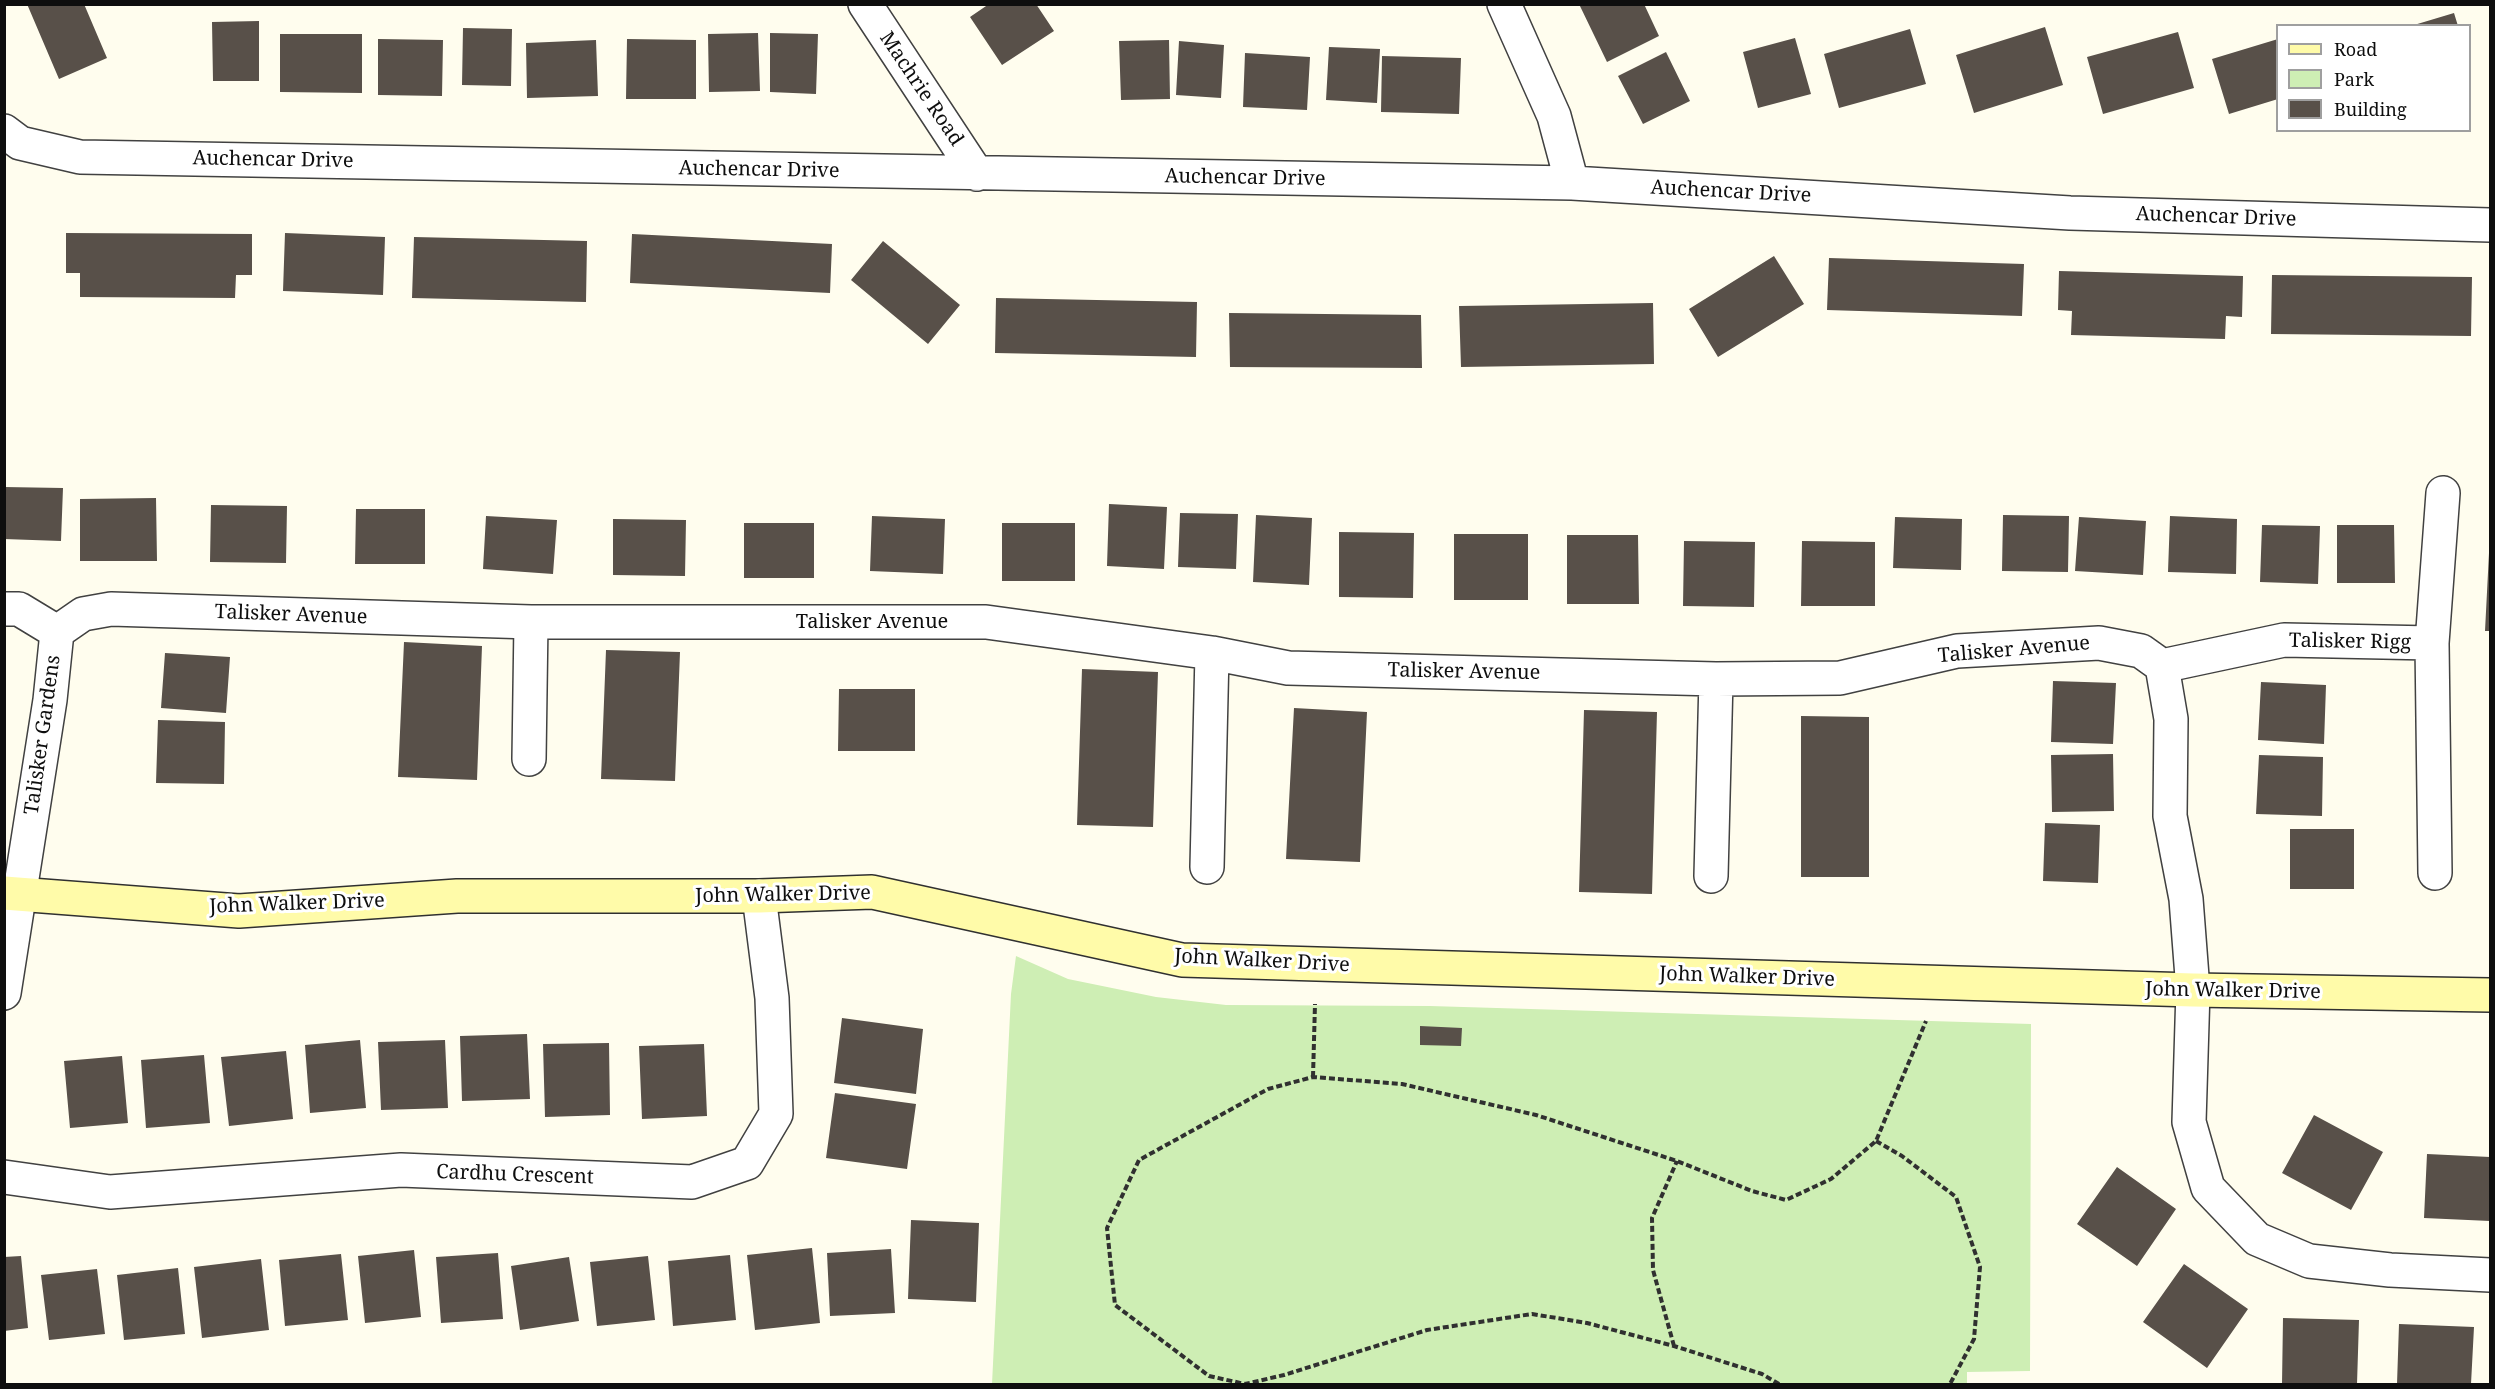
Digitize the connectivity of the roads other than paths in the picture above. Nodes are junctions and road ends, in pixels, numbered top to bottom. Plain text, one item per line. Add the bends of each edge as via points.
1 (865, 4) edge
2 (1504, 4) edge
3 (4, 131) edge
4 (978, 174) junction
5 (1572, 183) junction
6 (2490, 225) edge
7 (2443, 494) dead end
8 (4, 609) edge
9 (531, 622) junction
10 (57, 632) junction
11 (2432, 643) junction
12 (1212, 653) junction
13 (2162, 666) junction
14 (1716, 679) junction
15 (529, 759) dead end
16 (1207, 867) dead end
17 (2435, 873) dead end
18 (1711, 876) dead end
19 (13, 895) edge
20 (759, 896) junction
21 (2193, 990) junction
22 (4, 993) edge
23 (2490, 995) edge
24 (4, 1177) edge
25 (2490, 1275) edge

1 - 4 street, Machrie Road
2 - 5 street via 1554,116
3 - 4 street, Auchencar Drive via 20,143 80,157
4 - 5 street, Auchencar Drive
5 - 6 street, Auchencar Drive via 2070,213
7 - 11 street, Talisker Rigg
8 - 10 street, Talisker Gardens via 19,609
9 - 10 street, Talisker Avenue via 111,609 84,614
9 - 12 street, Talisker Avenue via 986,622
9 - 15 street
10 - 19 street, Talisker Gardens
11 - 13 street, Talisker Rigg via 2284,640
11 - 17 street, Talisker Rigg
12 - 14 street, Talisker Avenue via 1288,668
12 - 16 street
13 - 14 street, Talisker Avenue via 2141,651 2099,643 1957,651 1840,678
13 - 21 street via 2171,719 2170,816 2186,899
14 - 18 street
19 - 20 street, John Walker Drive via 239,911 457,896
19 - 22 street, Talisker Gardens
20 - 21 street, John Walker Drive via 872,892 1182,960
20 - 24 street, Cardhu Crescent via 772,998 776,1114 747,1164 692,1182 401,1170 110,1192
21 - 23 street, John Walker Drive
21 - 25 street via 2189,1122 2208,1188 2257,1239 2309,1261

